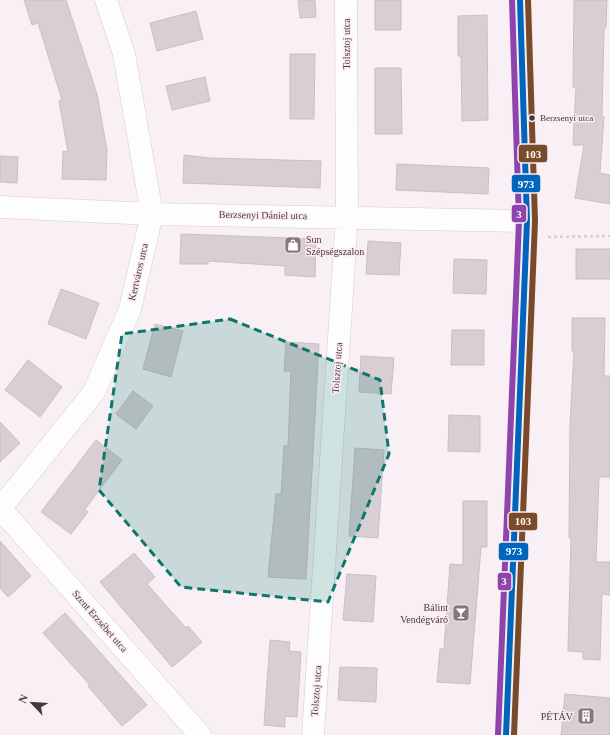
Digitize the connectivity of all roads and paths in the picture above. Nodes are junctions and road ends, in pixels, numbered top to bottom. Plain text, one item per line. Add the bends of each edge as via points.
1 (106, 0) edge
2 (346, 0) edge
3 (520, 0) edge
4 (0, 207) edge
5 (152, 214) junction
6 (347, 216) junction
7 (527, 221) junction
8 (610, 236) edge
9 (542, 237) dead end
10 (0, 509) edge
11 (200, 735) edge
12 (313, 735) edge
13 (506, 735) edge

1 - 5 street, Kertváros utca via 124,54
2 - 6 street, Tolsztoj utca
3 - 7 street
4 - 5 street, Berzsenyi Dániel utca
5 - 6 street, Berzsenyi Dániel utca
5 - 10 street, Kertváros utca via 130,309 94,392
6 - 7 street, Berzsenyi Dániel utca
6 - 12 street, Tolsztoj utca
7 - 13 street
8 - 9 path
10 - 11 street, Szent Erzsébet utca

